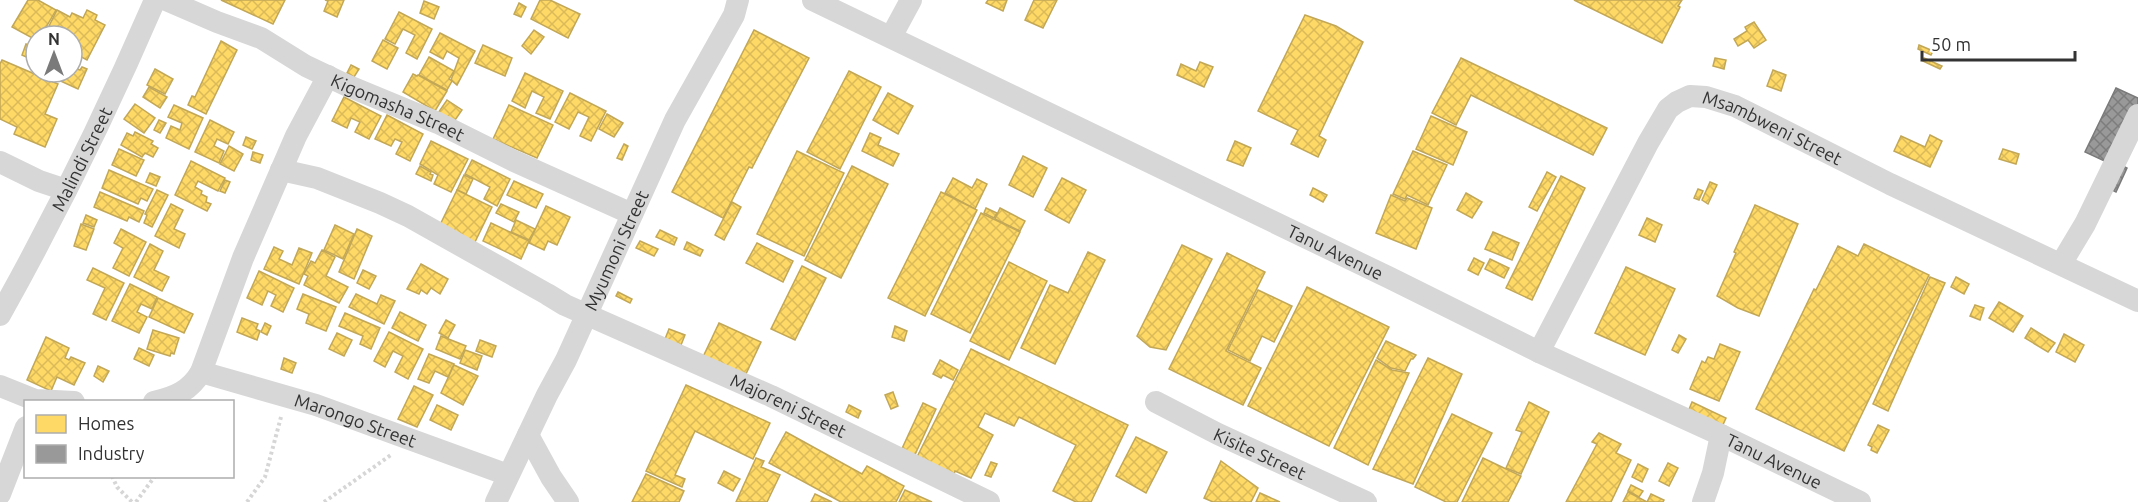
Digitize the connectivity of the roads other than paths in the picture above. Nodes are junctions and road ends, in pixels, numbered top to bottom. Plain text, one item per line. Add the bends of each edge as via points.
1 (155, 0) edge
2 (166, 0) edge
3 (738, 0) edge
4 (813, 0) edge
5 (912, 0) edge
6 (891, 37) junction
7 (328, 76) junction
8 (2138, 115) edge
9 (0, 162) edge
10 (281, 170) junction
11 (66, 190) junction
12 (632, 214) junction
13 (2061, 264) junction
14 (2138, 301) edge
15 (0, 315) edge
16 (586, 315) junction
17 (1539, 352) junction
18 (201, 372) junction
19 (0, 386) edge
20 (33, 400) edge
21 (162, 400) edge
22 (1156, 402) dead end
23 (24, 432) edge
24 (528, 435) junction
25 (1721, 435) junction
26 (508, 475) junction
27 (0, 494) edge
28 (496, 502) edge
29 (568, 502) edge
30 (989, 502) edge
31 (1366, 502) edge
32 (1703, 502) edge
33 (1860, 502) edge

1 - 11 street, Malindi Street
2 - 7 street, Kigomasha Street via 261,38
3 - 12 street, Myumoni Street via 734,15 675,120
4 - 6 street, Tanu Avenue
5 - 6 street
6 - 17 street, Tanu Avenue
7 - 10 street
7 - 12 street, Kigomasha Street
8 - 13 street
9 - 11 street
10 - 16 street, Majoreni Street via 316,178 399,212
10 - 18 street
11 - 15 street, Malindi Street
12 - 16 street, Myumoni Street
13 - 14 street, Msambweni Street
13 - 17 street, Msambweni Street via 1735,106 1690,96 1668,109
16 - 24 street, Myumoni Street
16 - 30 street, Majoreni Street via 771,396
17 - 25 street, Tanu Avenue
18 - 21 street via 189,388
18 - 26 street, Marongo Street via 316,405
19 - 20 street
22 - 31 street, Kisite Street
23 - 27 street
24 - 26 street, Myumoni Street
24 - 29 street
25 - 32 street
25 - 33 street, Tanu Avenue
26 - 28 street, Myumoni Street

